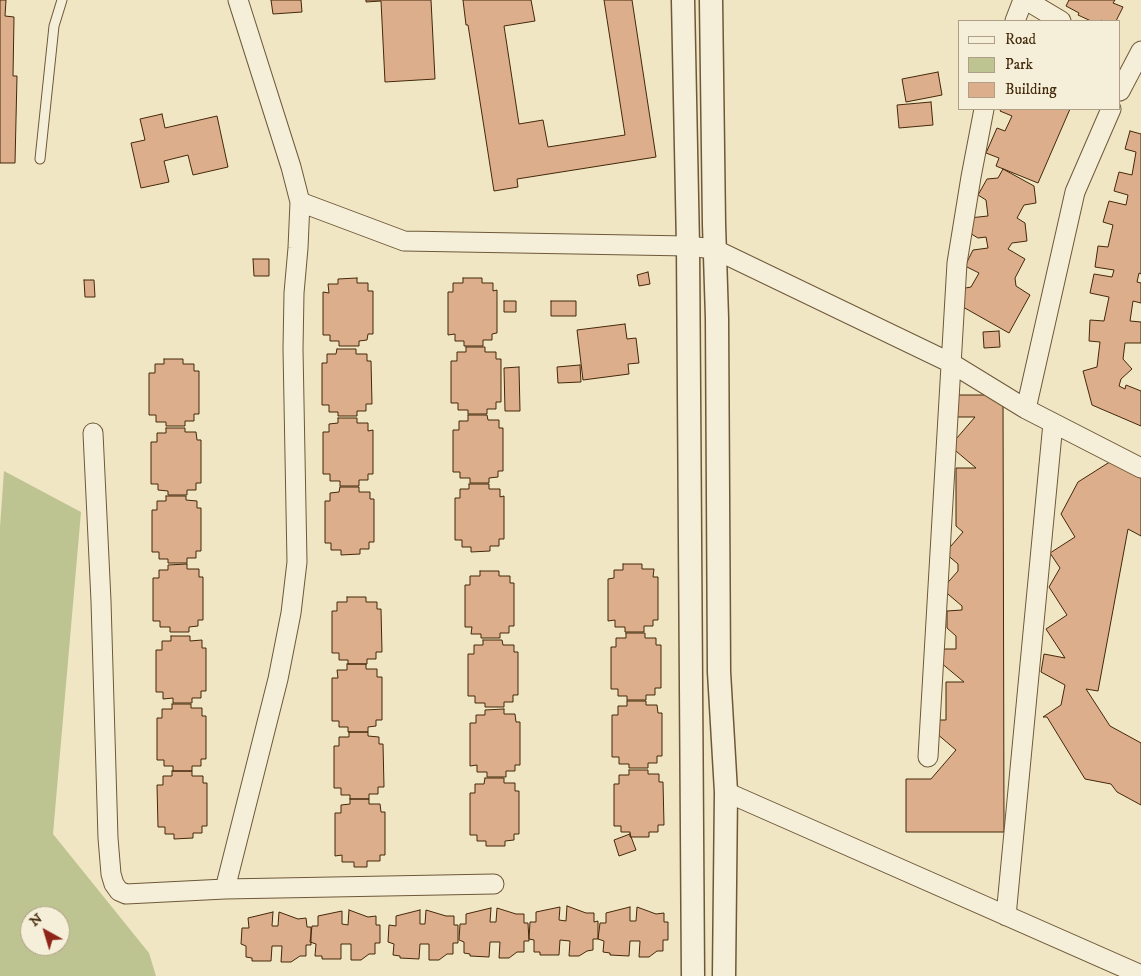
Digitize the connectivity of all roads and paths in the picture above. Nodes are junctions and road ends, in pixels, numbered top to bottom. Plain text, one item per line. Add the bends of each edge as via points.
1 (62, 0) edge
2 (238, 0) edge
3 (683, 0) edge
4 (711, 0) edge
5 (1024, 0) edge
6 (1015, 20) edge
7 (1059, 20) edge
8 (1131, 58) edge
9 (1121, 88) edge
10 (984, 110) edge
11 (1111, 110) edge
12 (40, 160) dead end
13 (300, 202) junction
14 (688, 246) junction
15 (714, 249) junction
16 (951, 363) junction
17 (1026, 409) junction
18 (1053, 423) junction
19 (94, 433) dead end
20 (1141, 468) edge
21 (928, 757) dead end
22 (726, 792) junction
23 (494, 884) dead end
24 (225, 888) junction
25 (1006, 916) junction
26 (1141, 975) edge
27 (693, 976) edge
28 (724, 976) edge

1 - 12 lane via 54,26
2 - 13 street
3 - 14 street
4 - 15 street
5 - 6 street
5 - 7 street
8 - 9 street
10 - 16 street via 957,263
11 - 17 street via 1075,192
13 - 14 street via 404,241
13 - 24 street via 293,349 297,562 278,679
14 - 15 street
14 - 27 street
15 - 16 street
15 - 22 street via 719,672
16 - 17 street
16 - 21 street
17 - 18 street
18 - 20 street
18 - 25 street
19 - 24 street via 111,874 119,891 126,894
22 - 25 street
22 - 28 street
23 - 24 street
25 - 26 street

